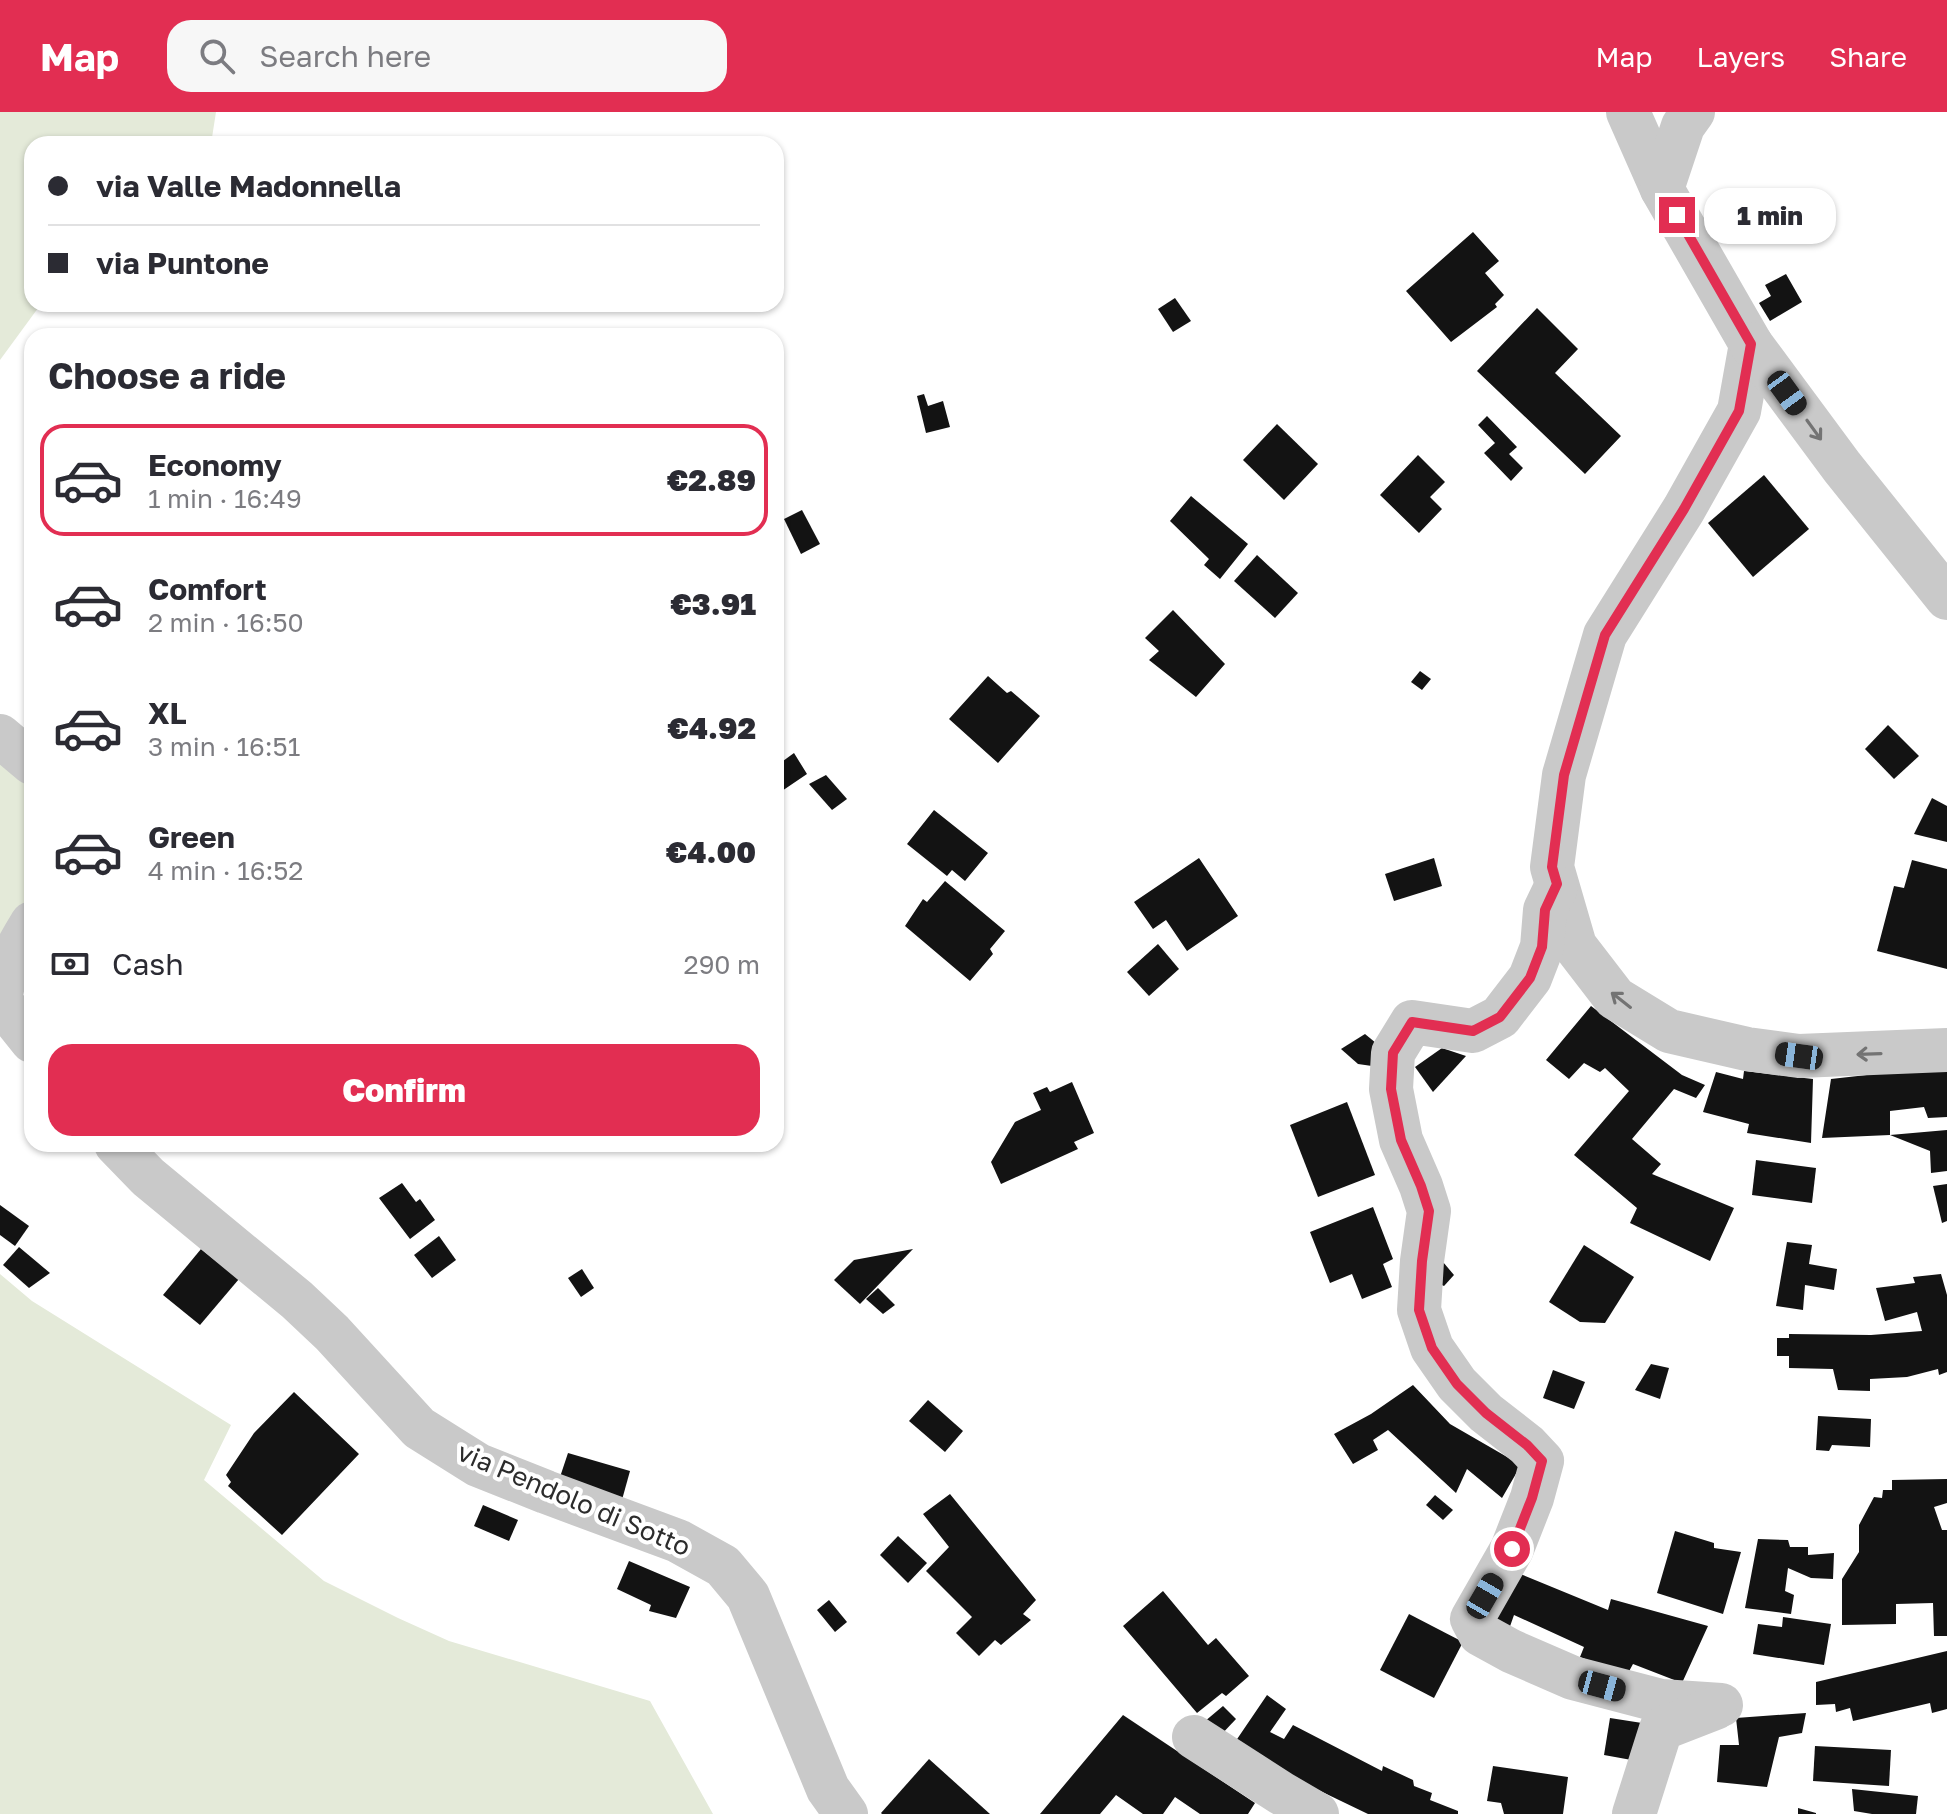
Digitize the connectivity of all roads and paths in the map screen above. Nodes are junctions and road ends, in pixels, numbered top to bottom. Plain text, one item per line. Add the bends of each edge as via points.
1 (1628, 112) edge
2 (1693, 112) edge
3 (1662, 189) junction
4 (1751, 344) junction
5 (1947, 598) edge
6 (0, 736) edge
7 (24, 756) edge
8 (1557, 884) junction
9 (24, 936) edge
10 (24, 1031) edge
11 (1947, 1050) edge
12 (124, 1152) edge
13 (1194, 1737) dead end
14 (846, 1814) edge
15 (1317, 1814) edge
16 (1634, 1814) edge

1 - 3 street
2 - 3 street via 1683,126
3 - 4 street
4 -> 5 street
4 - 8 street via 1739,411 1605,635 1564,775 1552,867
6 - 7 street
11 -> 8 street via 1799,1056 1669,1031 1607,988 1575,946
8 - 16 street via 1545,910 1542,947 1530,978 1500,1017 1473,1031 1412,1022 1393,1053 1391,1089 1401,1140 1429,1211 1419,1310 1432,1348 1457,1384 1542,1461 1512,1549 1472,1619 1480,1634 1573,1678 1661,1701 1721,1705 1661,1729
9 - 10 street via 10,958 0,1001
12 - 14 street, via Pendolo di Sotto via 297,1300 419,1428 478,1465 678,1541 723,1566 748,1596 828,1789
13 - 15 street

